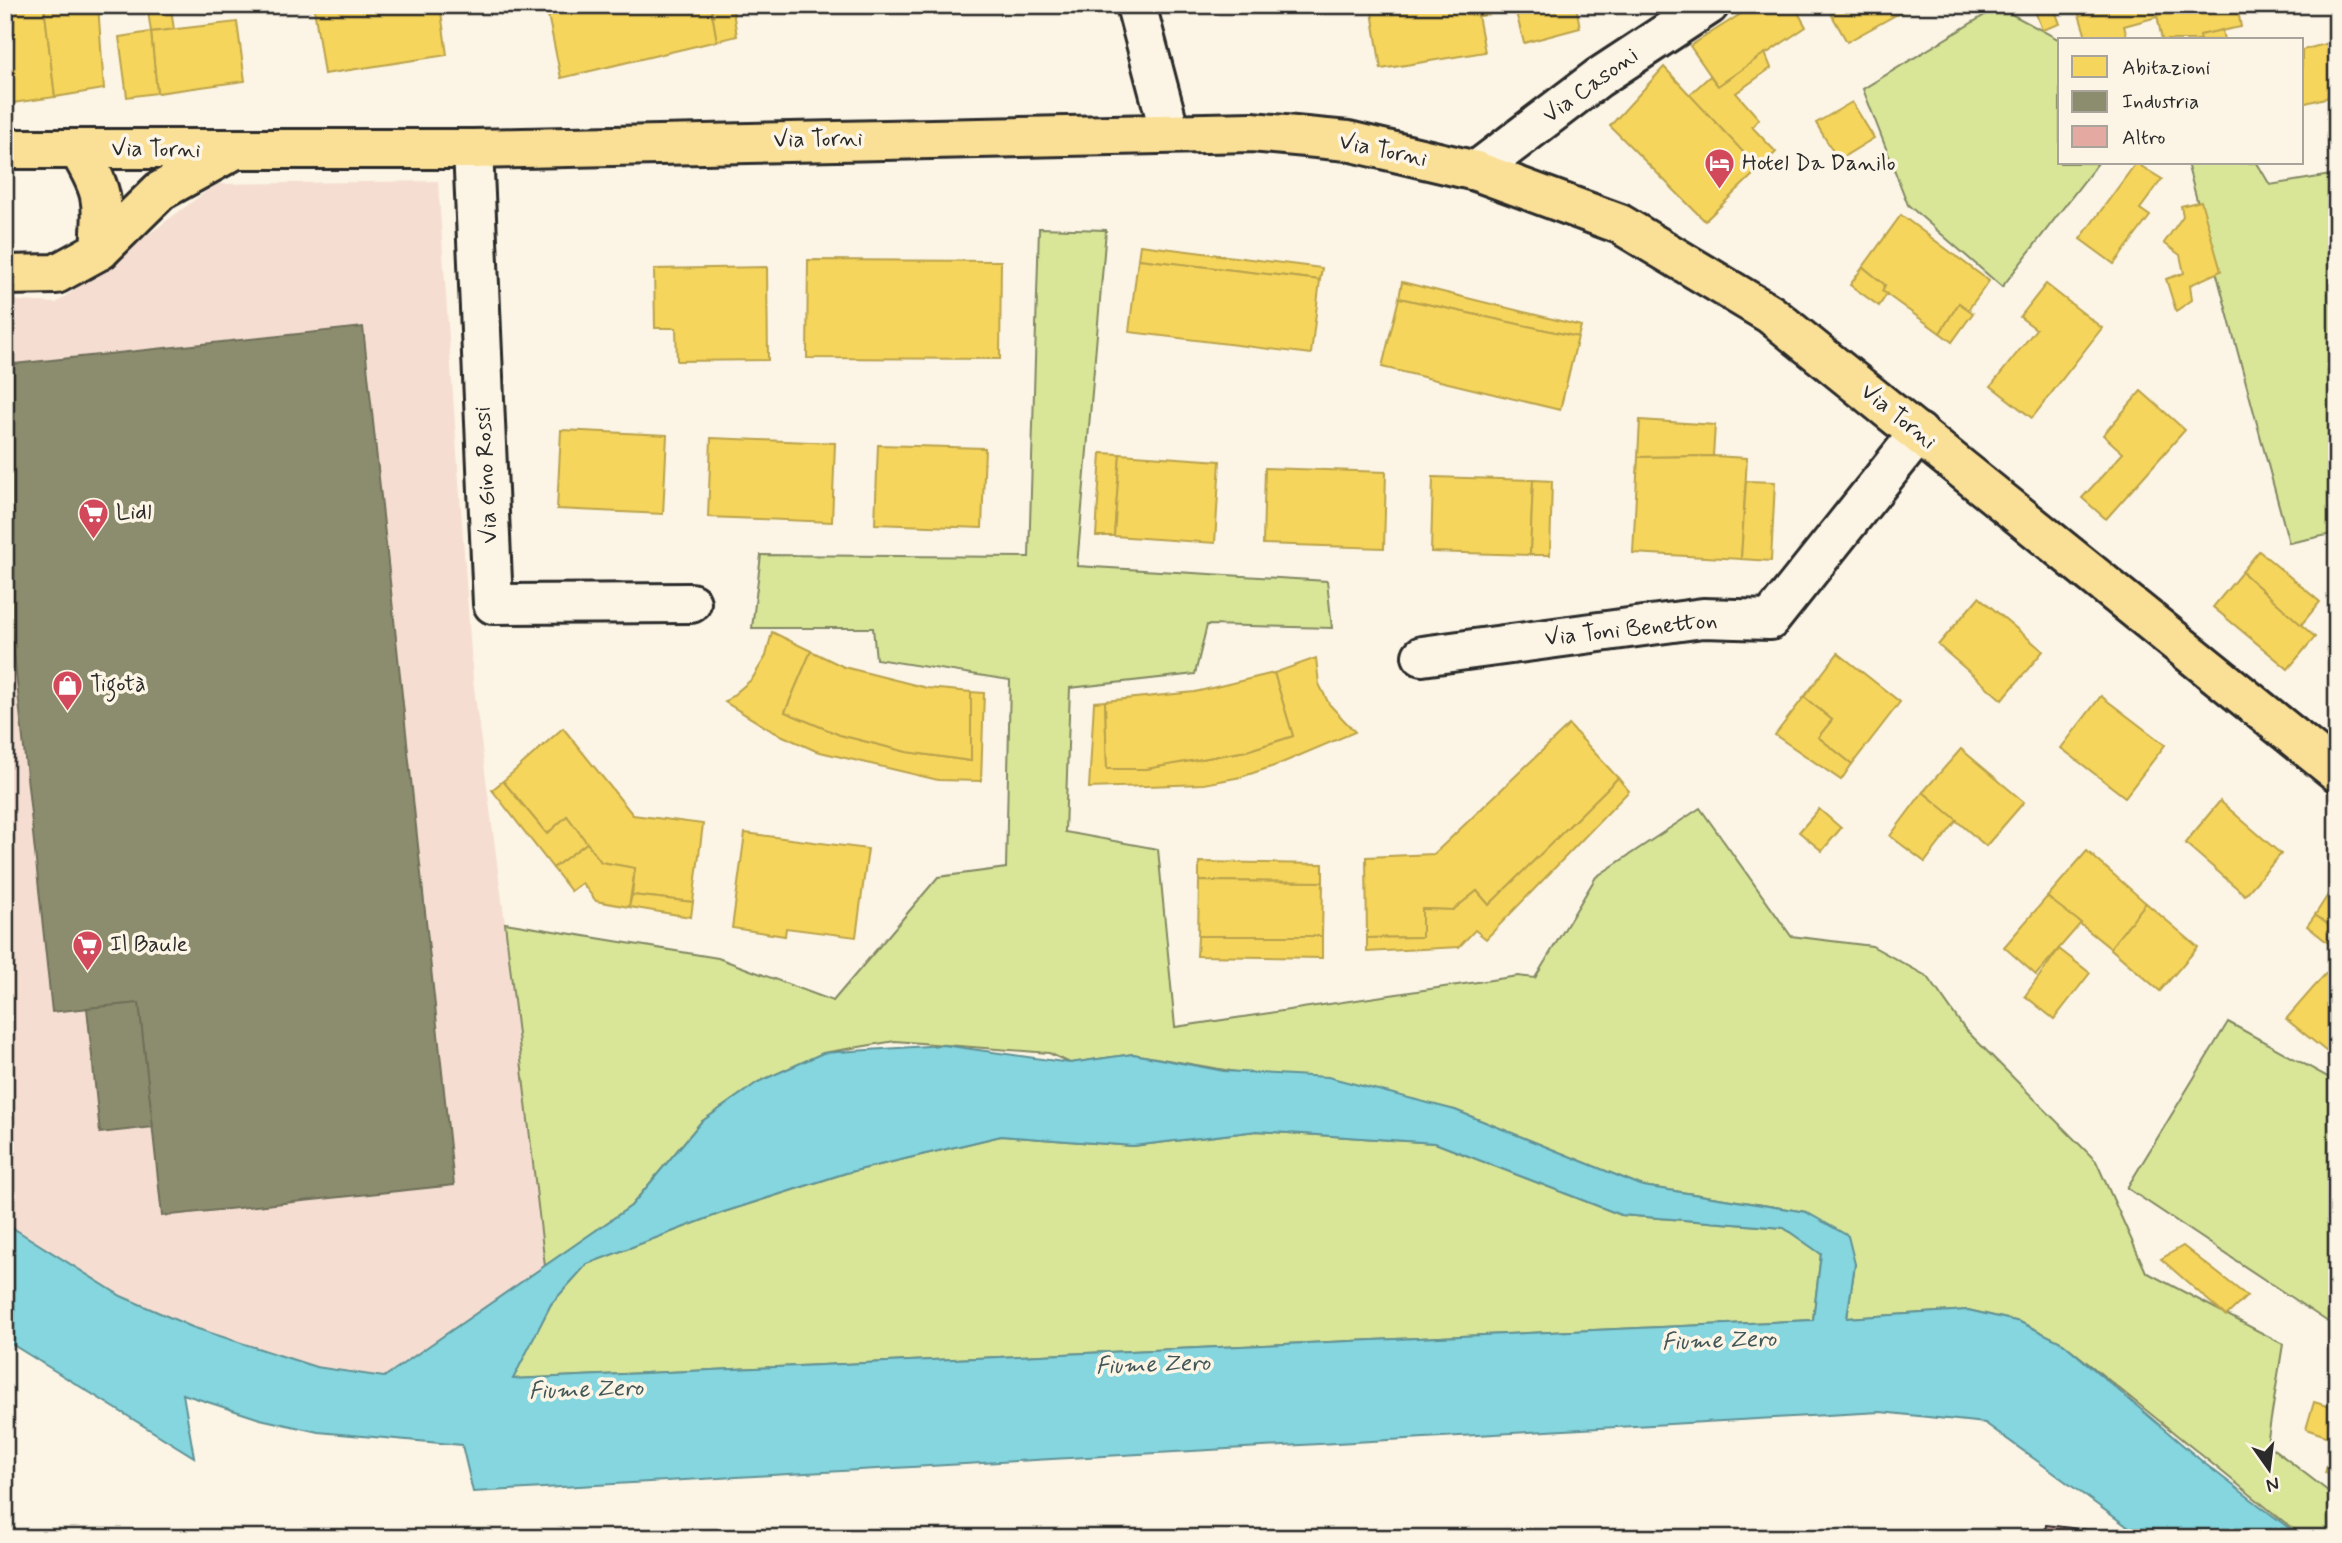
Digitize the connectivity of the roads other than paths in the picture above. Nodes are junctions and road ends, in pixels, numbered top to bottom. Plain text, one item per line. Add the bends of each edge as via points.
1 (1136, 5) edge
2 (1709, 5) edge
3 (1170, 132) junction
4 (5, 149) edge
5 (78, 149) junction
6 (473, 149) junction
7 (233, 150) junction
8 (1476, 171) junction
9 (100, 250) junction
10 (5, 275) edge
11 (1919, 433) junction
12 (691, 603) dead end
13 (1422, 656) dead end
14 (2337, 772) edge

1 - 3 street
2 - 8 street, Via Casoni via 1598,78
3 - 6 main road, Via Torni
3 - 8 main road, Via Torni via 1252,132 1348,141
4 - 5 main road, Via Torni
5 - 7 main road, Via Torni
5 - 9 main road, Via Torni via 98,182 103,201
6 - 7 main road, Via Torni
6 - 12 street, Via Gino Rossi via 494,604
7 - 9 main road, Via Torni via 160,191
8 - 11 main road, Via Torni via 1632,231 1770,314
9 - 10 main road, Via Torni via 56,274
11 - 13 street, Via Toni Benetton via 1770,620 1703,618
11 - 14 main road, Via Torni

